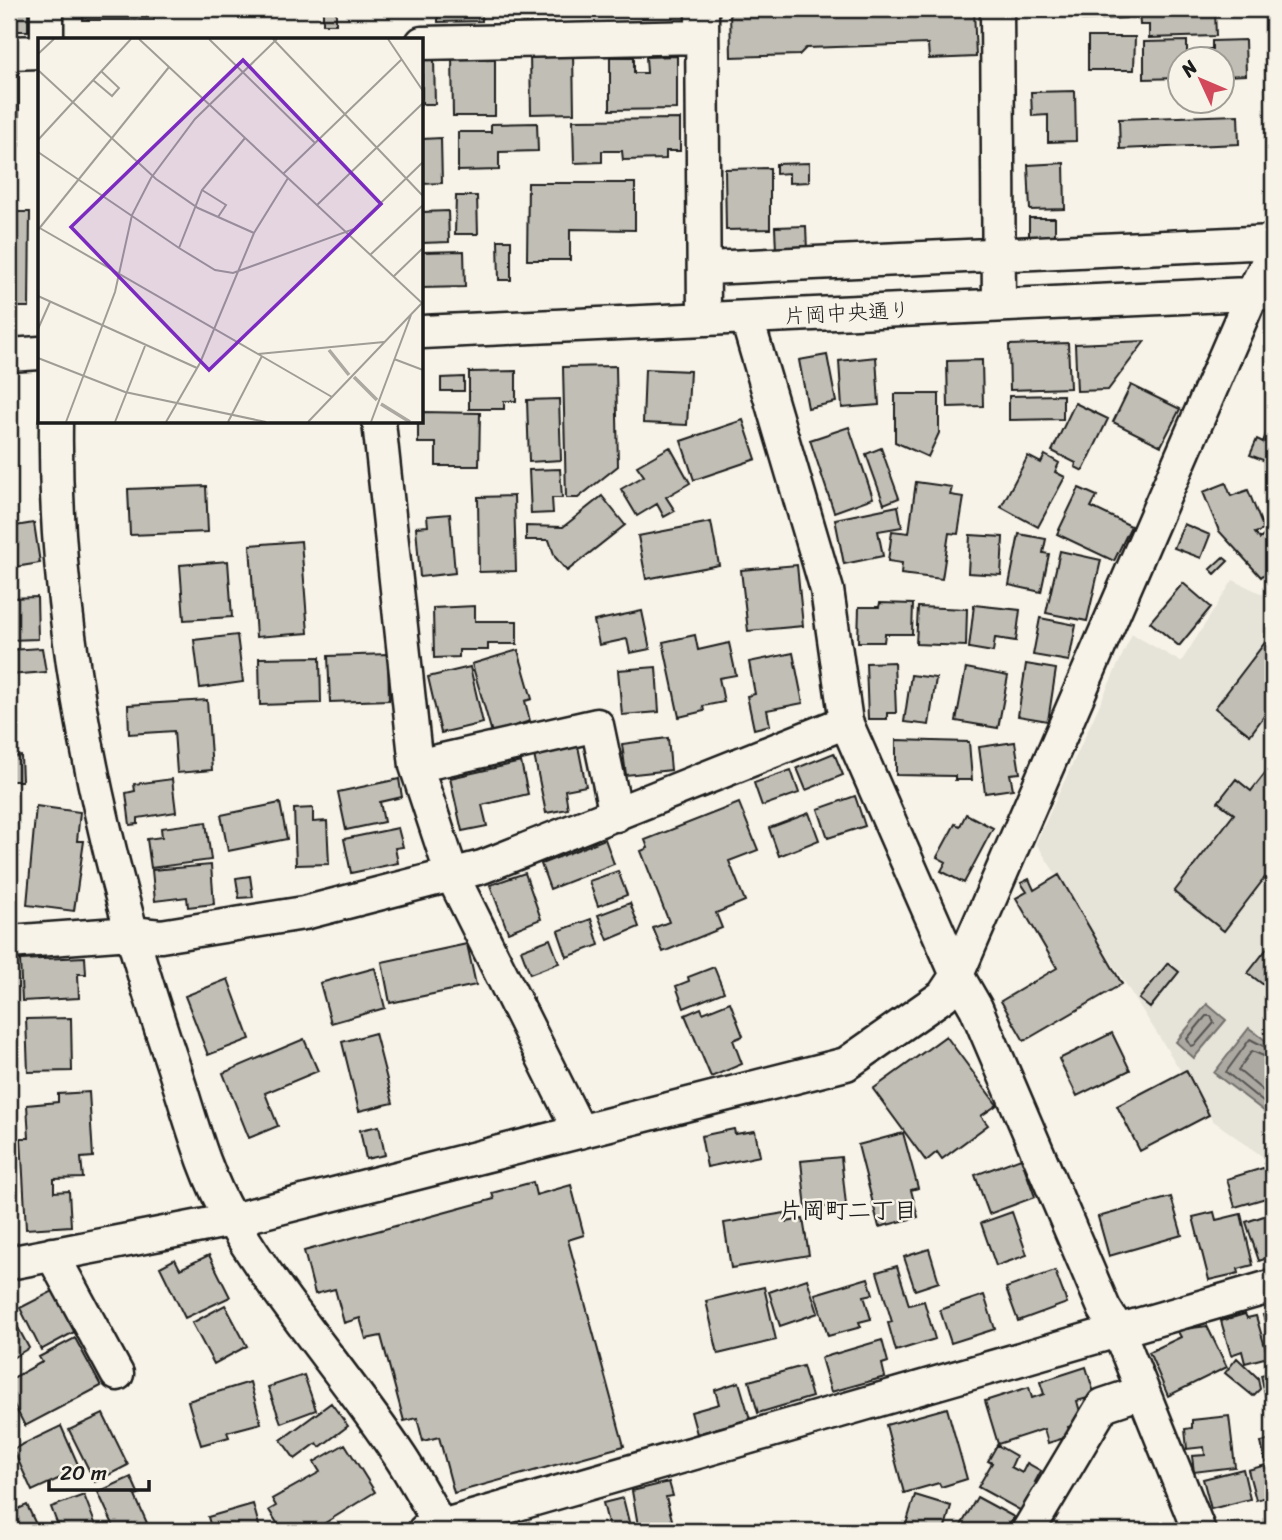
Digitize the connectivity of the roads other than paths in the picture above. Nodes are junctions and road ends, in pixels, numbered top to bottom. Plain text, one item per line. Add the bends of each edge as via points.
1 (47, 9) edge
2 (997, 9) edge
3 (702, 23) edge
4 (47, 38) edge
5 (424, 43) edge
6 (38, 52) edge
7 (9, 53) edge
8 (1273, 242) edge
9 (1273, 252) edge
10 (998, 257) junction
11 (706, 268) junction
12 (1263, 294) edge
13 (999, 304) junction
14 (747, 318) junction
15 (705, 319) junction
16 (424, 332) edge
17 (38, 353) edge
18 (9, 355) edge
19 (56, 424) edge
20 (379, 424) edge
21 (846, 722) junction
22 (415, 766) junction
23 (616, 815) junction
24 (452, 875) junction
25 (131, 933) junction
26 (9, 942) edge
27 (957, 975) junction
28 (580, 1132) junction
29 (232, 1220) junction
30 (52, 1254) junction
31 (9, 1263) edge
32 (1273, 1286) edge
33 (1119, 1332) junction
34 (117, 1374) dead end
35 (1142, 1392) junction
36 (436, 1530) edge
37 (1028, 1531) edge
38 (1199, 1531) edge

1 - 4 street
2 - 10 street
3 - 5 street
3 - 11 street
6 - 7 street
8 - 10 street
9 - 12 street
10 - 11 street
10 - 13 street
11 - 15 street
12 - 13 street, 片岡中央通り
12 - 27 street
13 - 14 street, 片岡中央通り
14 - 15 street, 片岡中央通り
14 - 21 street via 827,590
15 - 16 street, 片岡中央通り
17 - 18 street
19 - 25 street via 55,486 78,697
20 - 22 street
21 - 23 street
21 - 27 street
22 - 23 street via 597,725
22 - 24 street
23 - 24 street
24 - 25 street via 304,913 161,936
24 - 28 street
25 - 26 street
25 - 29 street via 213,1182
27 - 28 street via 943,996 846,1064
27 - 33 street via 976,1008 1104,1308
28 - 29 street
29 - 30 street
29 - 36 street via 403,1460
30 - 31 street
30 - 34 street
32 - 33 street
33 - 35 street
33 - 36 street
35 - 37 street via 1103,1405
35 - 38 street

